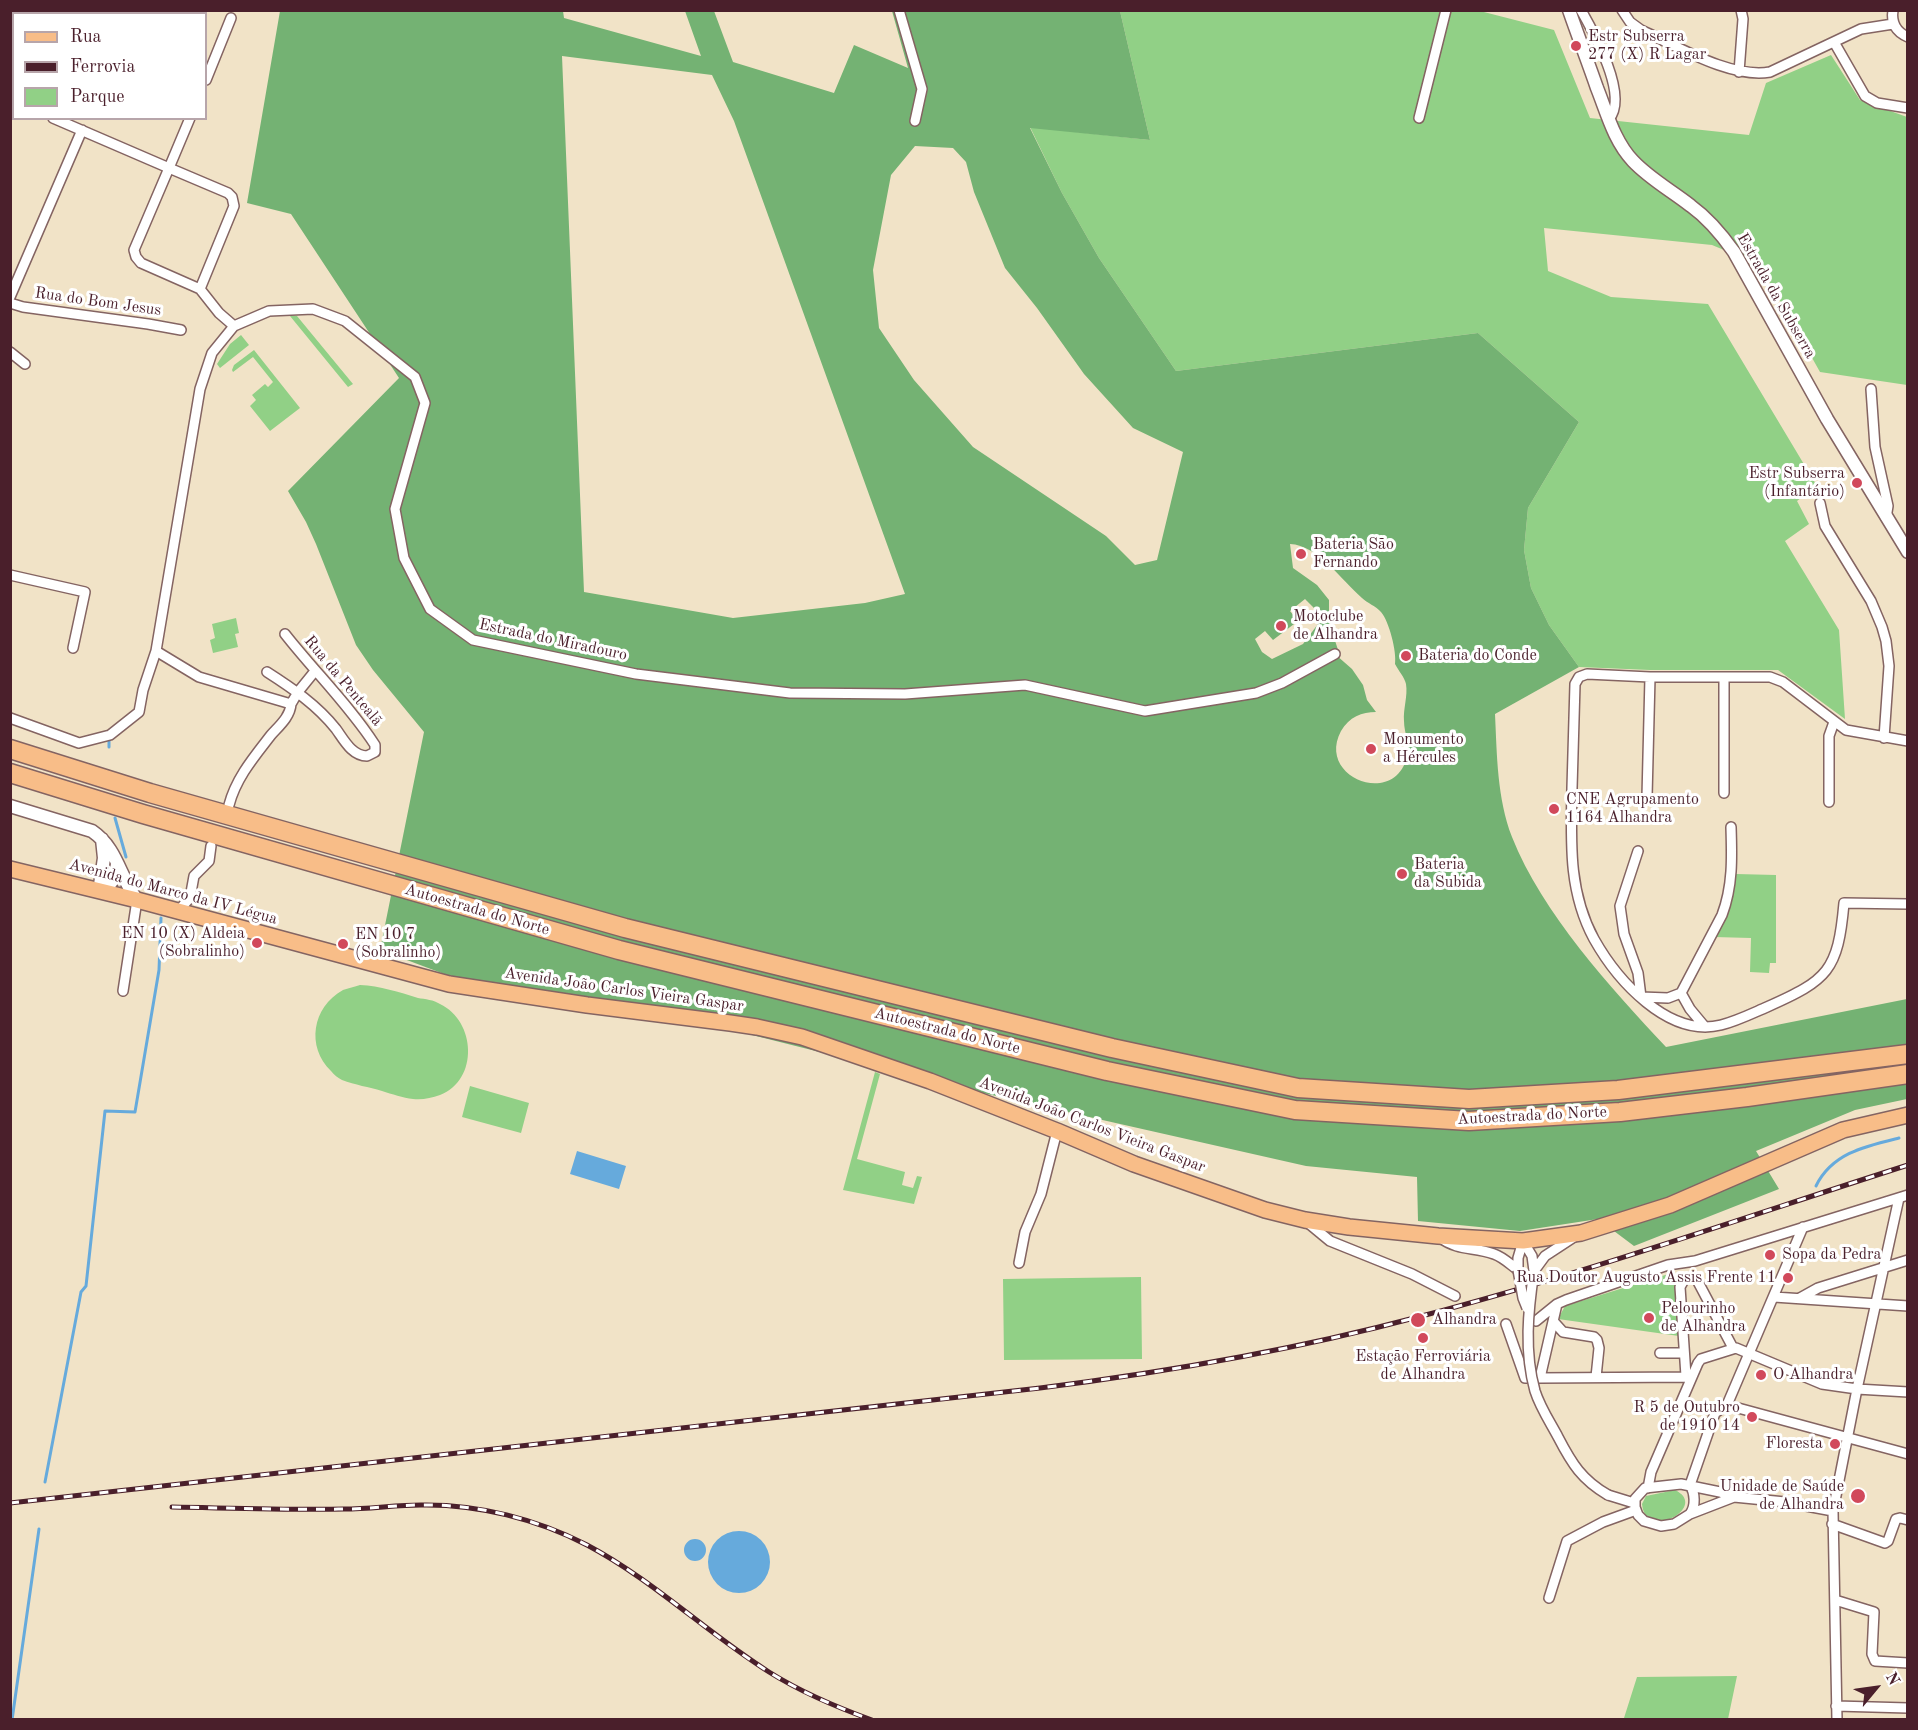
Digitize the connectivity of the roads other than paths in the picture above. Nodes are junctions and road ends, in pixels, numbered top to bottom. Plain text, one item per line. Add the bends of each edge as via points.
1 (899, 10) edge
2 (1446, 10) edge
3 (1569, 10) edge
4 (1581, 10) edge
5 (1622, 10) edge
6 (1741, 10) edge
7 (1893, 10) edge
8 (231, 18) dead end
9 (1893, 24) junction
10 (1908, 37) edge
11 (1833, 42) junction
12 (1739, 72) junction
13 (207, 78) edge
14 (1908, 108) edge
15 (1419, 118) dead end
16 (1609, 119) junction
17 (58, 120) edge
18 (189, 120) edge
19 (915, 120) dead end
20 (82, 130) junction
21 (169, 168) junction
22 (200, 289) junction
23 (10, 297) edge
24 (10, 303) edge
25 (234, 326) junction
26 (181, 330) dead end
27 (10, 352) edge
28 (25, 364) dead end
29 (1871, 389) dead end
30 (1820, 503) dead end
31 (1886, 518) junction
32 (1908, 552) edge
33 (10, 575) edge
34 (285, 634) dead end
35 (73, 648) dead end
36 (156, 651) junction
37 (1335, 654) dead end
38 (315, 671) junction
39 (267, 672) dead end
40 (1650, 676) junction
41 (1724, 677) junction
42 (298, 692) junction
43 (291, 704) junction
44 (10, 718) edge
45 (1834, 722) junction
46 (1884, 738) junction
47 (1908, 741) edge
48 (10, 749) edge
49 (10, 773) edge
50 (1724, 793) dead end
51 (1647, 797) dead end
52 (1829, 802) dead end
53 (229, 805) dead end
54 (10, 806) edge
55 (1731, 827) dead end
56 (102, 838) junction
57 (211, 846) dead end
58 (1638, 851) dead end
59 (117, 861) junction
60 (10, 869) edge
61 (101, 884) junction
62 (137, 900) junction
63 (1908, 904) edge
64 (178, 911) junction
65 (327, 951) joint
66 (123, 991) dead end
67 (1681, 993) junction
68 (1641, 997) junction
69 (1706, 1027) junction
70 (1908, 1054) edge
71 (1908, 1074) edge
72 (1908, 1115) edge
73 (1057, 1131) junction
74 (1903, 1196) edge
75 (1305, 1220) junction
76 (1803, 1227) junction
77 (1581, 1233) junction
78 (1438, 1236) junction
79 (1524, 1241) junction
80 (1908, 1260) edge
81 (1019, 1263) dead end
82 (1884, 1267) junction
83 (1518, 1270) junction
84 (1534, 1271) junction
85 (1455, 1296) dead end
86 (1774, 1297) junction
87 (1798, 1299) junction
88 (1557, 1304) junction
89 (1875, 1305) junction
90 (1908, 1306) edge
91 (1528, 1310) junction
92 (1536, 1321) dead end
93 (1554, 1322) junction
94 (1506, 1324) dead end
95 (1733, 1348) junction
96 (1660, 1353) dead end
97 (1684, 1353) junction
98 (1749, 1353) junction
99 (1596, 1377) junction
100 (1689, 1377) junction
101 (1540, 1378) junction
102 (1857, 1389) junction
103 (1908, 1392) edge
104 (1727, 1405) junction
105 (1848, 1437) junction
106 (1908, 1454) edge
107 (1690, 1485) junction
108 (1648, 1488) junction
109 (1734, 1497) junction
110 (1635, 1507) junction
111 (1833, 1511) junction
112 (1690, 1514) junction
113 (1908, 1520) edge
114 (1832, 1524) junction
115 (1549, 1598) dead end
116 (1835, 1600) junction
117 (1908, 1663) edge
118 (1836, 1706) junction
119 (1908, 1708) edge
120 (1837, 1719) edge

1 - 19 street via 922,89
2 - 15 street
3 - 16 street, Estrada da Subserra
4 - 16 street via 1597,38 1613,82 1614,112
5 - 12 street via 1641,30
6 - 12 street
7 - 9 street
8 - 13 street
9 - 10 street
9 - 11 street via 1862,29
11 - 12 street via 1770,72
11 - 14 street via 1865,96 1877,103
16 - 31 street, Estrada da Subserra via 1620,145 1632,160 1692,206 1723,236
17 - 20 street
18 - 21 street
20 - 21 street
20 - 23 street
21 - 22 street via 228,193 233,200 234,206
21 - 22 street via 134,254 141,263
22 - 25 street
24 - 26 street, Rua do Bom Jesus
25 - 36 street, Estrada do Miradouro via 212,353 200,389
25 - 37 street, Estrada do Miradouro via 269,311 313,309 345,321 415,377 425,403 395,509 404,558 430,609 473,640 636,674 790,693 905,694 1025,686 1145,711 1256,693
27 - 28 street
29 - 31 street via 1875,447 1888,506
30 - 46 street via 1825,526 1871,601 1886,641 1889,666
31 - 32 street, Estrada da Subserra
33 - 35 street via 85,592
34 - 38 street, Rua da Pentealã
36 - 43 street via 199,677
36 - 44 street, Estrada do Miradouro via 139,712 110,735 79,743
38 - 42 street
38 - 42 street, Rua da Pentealã via 358,719 375,745 372,754 357,754
39 - 42 street
40 - 41 street
40 - 51 street
40 - 68 street via 1587,674 1575,684 1571,851 1576,894 1594,938 1618,974
41 - 45 street via 1777,678
41 - 50 street
42 - 43 street
43 - 53 street via 281,724 239,778
45 - 46 street via 1846,730
45 - 52 street via 1829,736
46 - 47 street
48 - 70 highway, Autoestrada do Norte via 625,928 1112,1048 1298,1088 1469,1099 1618,1090
49 - 71 highway, Autoestrada do Norte via 154,818 619,950 1107,1071 1295,1110 1469,1122 1620,1112
54 - 56 street via 92,831
55 - 67 street via 1732,867 1727,902
56 - 59 street
56 - 61 street
57 - 64 street via 209,861 194,876 190,898
58 - 68 street via 1620,906
59 - 61 street via 109,886
59 - 62 street
60 - 61 main road, Avenida do Marco da IV Légua via 86,887
61 - 62 main road, Avenida do Marco da IV Légua
62 - 64 main road, Avenida do Marco da IV Légua
62 - 66 street
63 - 69 street via 1844,903 1841,938 1823,976 1749,1015
64 - 65 main road, Avenida do Marco da IV Légua
65 - 73 main road, Avenida João Carlos Vieira Gaspar via 449,984 791,1035 930,1081
67 - 68 street via 1668,998
67 - 69 street
68 - 69 street via 1674,1020
72 - 77 main road, Avenida João Carlos Vieira Gaspar via 1843,1130 1670,1205
73 - 75 main road, Avenida João Carlos Vieira Gaspar via 1134,1164
73 - 81 street
74 - 76 street
74 - 82 street
75 - 78 main road, Avenida João Carlos Vieira Gaspar
75 - 85 street via 1330,1241
76 - 86 street
76 - 88 street via 1695,1261 1668,1265
77 - 79 main road, Avenida João Carlos Vieira Gaspar
77 - 84 street via 1545,1256
78 - 79 main road, Avenida João Carlos Vieira Gaspar
78 - 83 street via 1461,1248 1494,1254
79 - 83 street
79 - 84 street
80 - 82 street
82 - 87 street via 1818,1288
82 - 89 street
83 - 91 street, bridge
84 - 91 street, bridge
86 - 87 street
86 - 98 street
87 - 89 street
88 - 92 street
88 - 93 street
89 - 90 street
89 - 102 street
91 - 110 street, bridge via 1533,1378 1540,1403 1571,1461 1591,1484
93 - 99 street via 1563,1332 1597,1340
93 - 101 street
94 - 101 street via 1525,1378
95 - 97 street via 1697,1281 1690,1277 1680,1287
95 - 98 street
95 - 100 street via 1701,1359
96 - 97 street
97 - 100 street
98 - 102 street via 1822,1384
98 - 104 street
99 - 100 street
99 - 101 street
100 - 108 street via 1650,1472
102 - 103 street
102 - 105 street
104 - 105 street
104 - 107 street via 1715,1413
105 - 106 street
105 - 111 street
107 - 108 street
107 - 109 street
107 - 112 street via 1694,1503
108 - 110 street via 1639,1494
109 - 111 street
109 - 112 street
110 - 112 street via 1644,1521 1661,1527
110 - 115 street via 1567,1541
111 - 114 street
113 - 114 street via 1898,1518 1884,1543
114 - 116 street
116 - 117 street via 1874,1612 1875,1661
116 - 118 street
118 - 119 street
118 - 120 street

